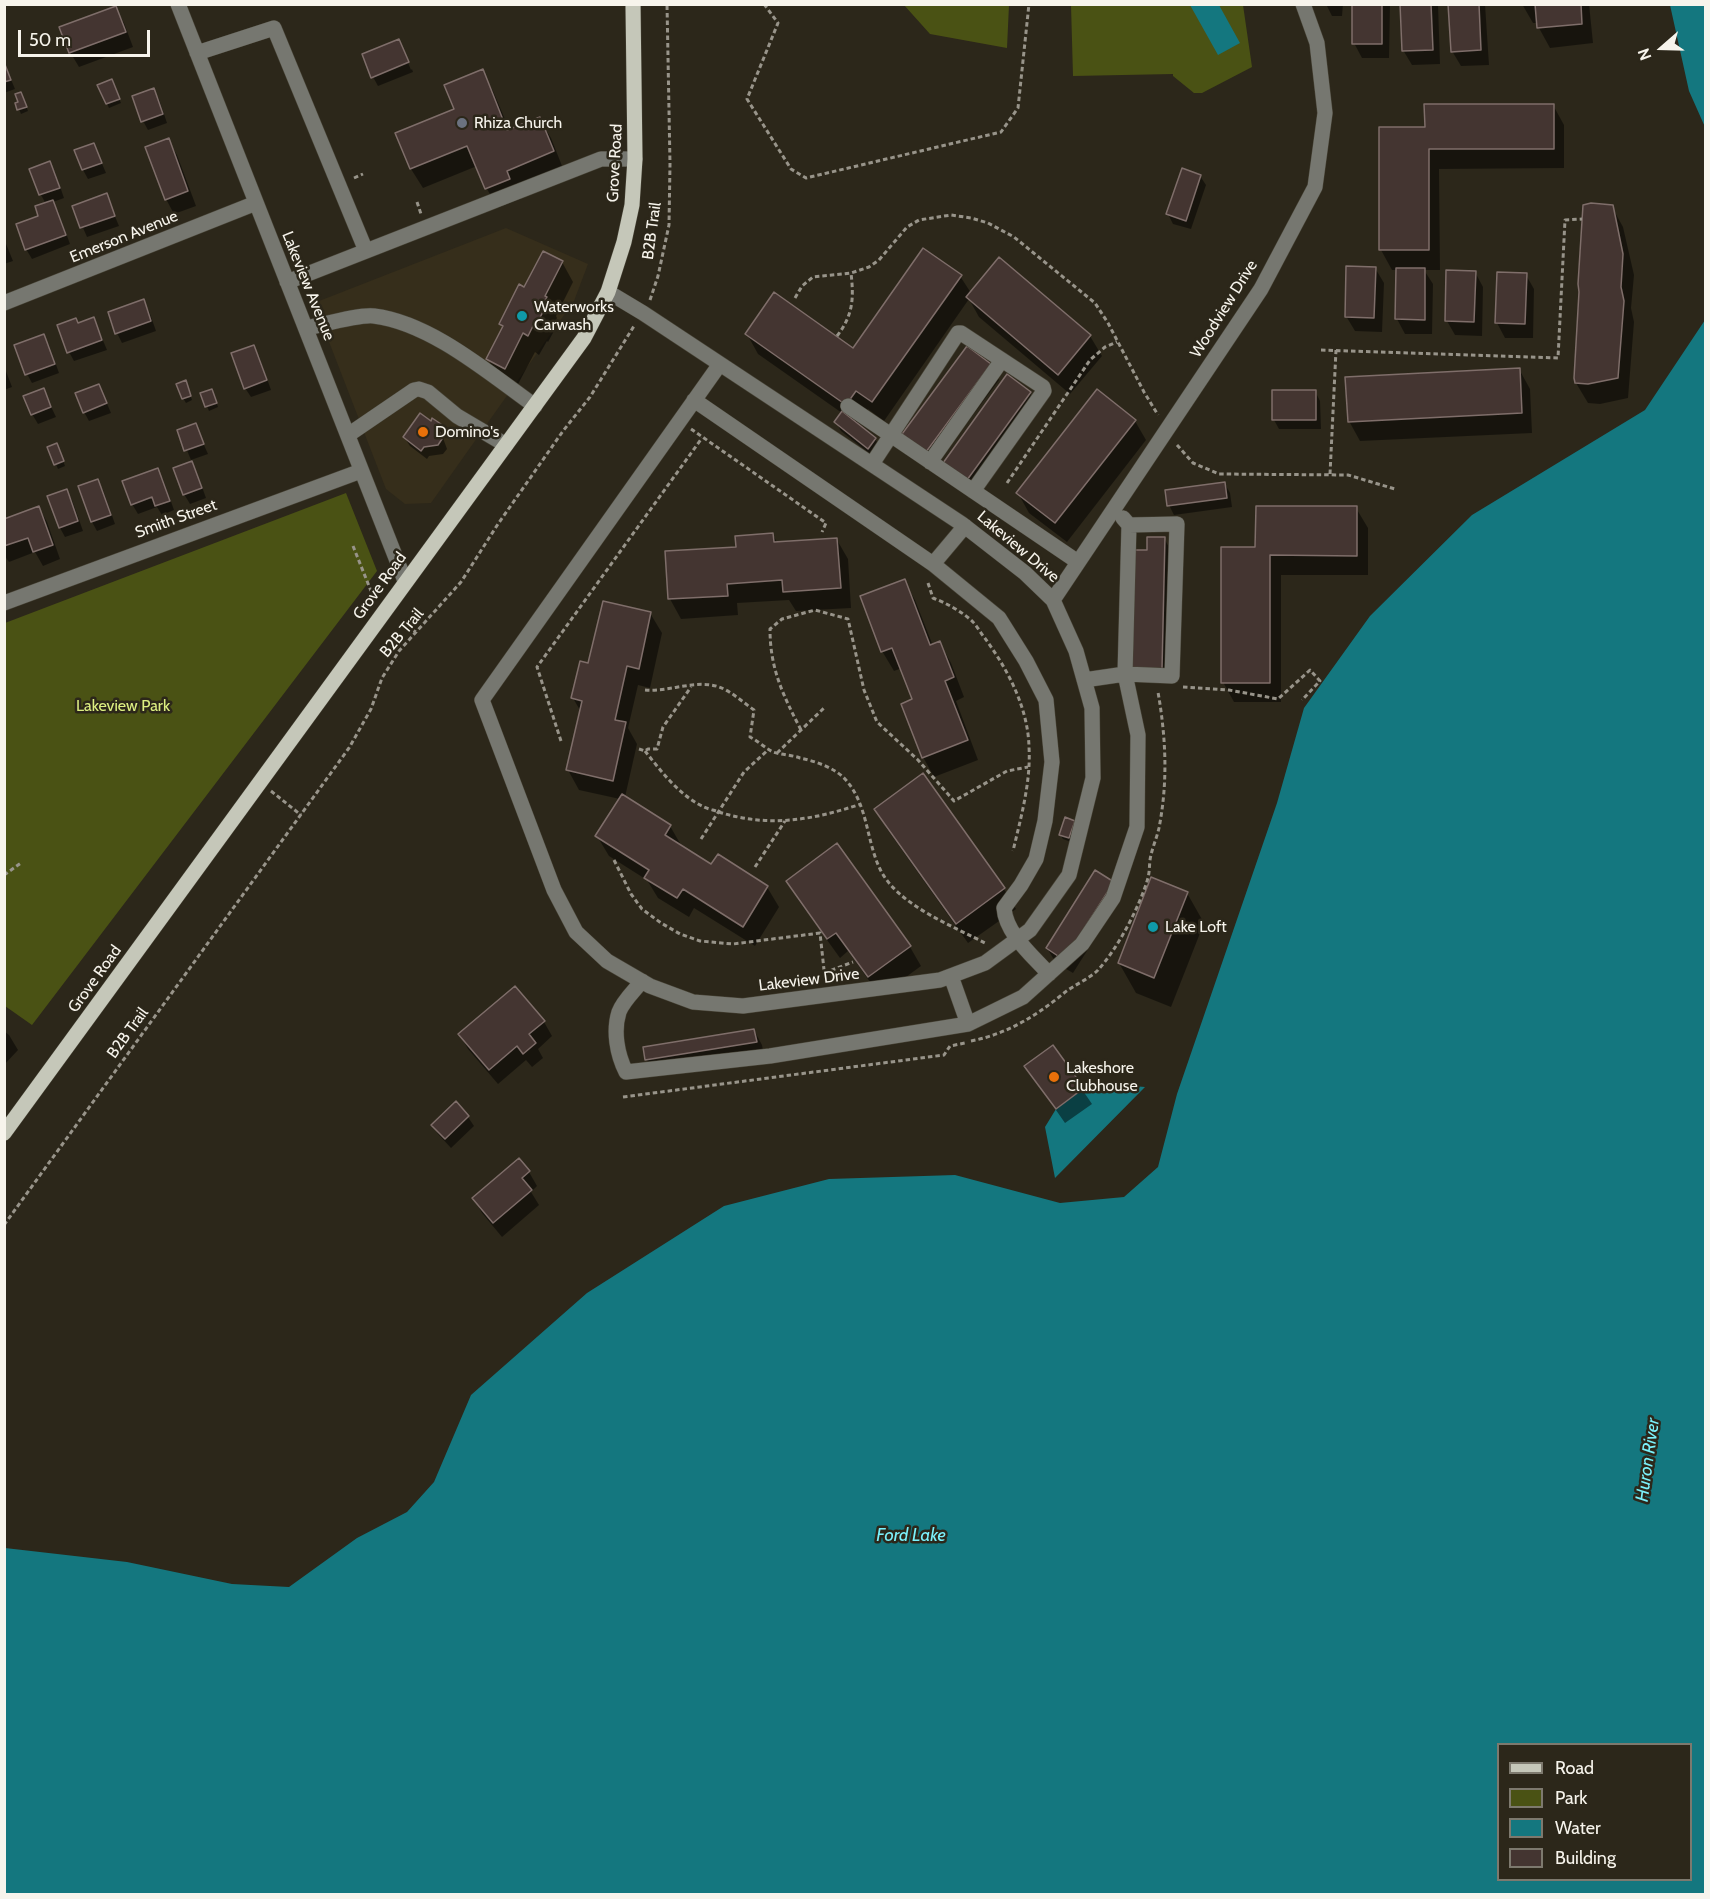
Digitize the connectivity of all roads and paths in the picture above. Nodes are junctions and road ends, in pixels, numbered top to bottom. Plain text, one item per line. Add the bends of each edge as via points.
1 (178, 4) edge
2 (633, 4) edge
3 (667, 4) edge
4 (764, 4) edge
5 (1029, 4) edge
6 (1303, 4) edge
7 (197, 53) junction
8 (635, 159) junction
9 (256, 203) junction
10 (1582, 219) dead end
11 (366, 251) junction
12 (851, 273) junction
13 (287, 282) junction
14 (608, 292) junction
15 (795, 297) dead end
16 (4, 303) edge
17 (643, 313) junction
18 (306, 328) junction
19 (837, 336) dead end
20 (1117, 342) junction
21 (1321, 350) dead end
22 (1336, 350) junction
23 (1002, 360) junction
24 (720, 364) junction
25 (694, 400) junction
26 (536, 406) junction
27 (848, 406) dead end
28 (1161, 419) dead end
29 (689, 428) dead end
30 (348, 435) junction
31 (891, 435) junction
32 (702, 438) junction
33 (506, 445) junction
34 (1178, 445) dead end
35 (930, 462) junction
36 (872, 464) junction
37 (361, 471) junction
38 (1330, 475) junction
39 (1007, 483) dead end
40 (1395, 489) dead end
41 (973, 491) junction
42 (1114, 509) junction
43 (1129, 525) junction
44 (965, 526) junction
45 (822, 532) dead end
46 (353, 546) dead end
47 (1078, 562) junction
48 (931, 563) junction
49 (405, 581) junction
50 (371, 591) dead end
51 (1053, 600) junction
52 (4, 603) edge
53 (407, 627) dead end
54 (416, 632) junction
55 (1125, 674) junction
56 (1084, 680) junction
57 (691, 686) junction
58 (645, 690) dead end
59 (824, 708) dead end
60 (801, 730) junction
61 (561, 741) dead end
62 (639, 749) dead end
63 (769, 749) junction
64 (645, 751) junction
65 (777, 753) junction
66 (1028, 767) junction
67 (282, 800) dead end
68 (861, 804) junction
69 (720, 812) junction
70 (301, 815) junction
71 (786, 820) junction
72 (701, 839) dead end
73 (1013, 852) dead end
74 (614, 860) dead end
75 (21, 863) dead end
76 (754, 867) dead end
77 (4, 875) edge
78 (1017, 939) junction
79 (1002, 950) junction
80 (853, 963) dead end
81 (824, 973) junction
82 (1048, 974) junction
83 (951, 976) junction
84 (642, 981) junction
85 (826, 984) dead end
86 (968, 1024) junction
87 (4, 1133) edge
88 (4, 1225) edge

1 - 7 street, Lakeview Avenue
2 - 8 main road, Grove Road
3 - 17 path, B2B Trail via 669,225 658,276
4 - 5 path via 778,23 747,99 790,169 806,178 1001,132 1018,108
6 - 42 street, Woodview Drive via 1317,43 1325,113 1315,187 1261,289
7 - 9 street, Lakeview Avenue
7 - 11 street via 274,28
8 - 11 street via 601,159
8 - 14 main road, Grove Road via 630,214
9 - 13 street, Lakeview Avenue
9 - 16 street, Emerson Avenue
10 - 22 path via 1564,220 1558,358
11 - 13 street
12 - 15 path via 813,277
12 - 19 path via 851,308
12 - 20 path via 879,260 907,227 919,220 951,215 971,218 1014,237 1095,303
13 - 18 street, Lakeview Avenue
14 - 17 street
14 - 26 main road, Grove Road via 584,338
17 - 24 street
17 - 54 path, B2B Trail via 590,397 504,514 461,582
18 - 26 street via 372,316 402,322 439,339
18 - 30 street, Lakeview Avenue
20 - 28 path
20 - 39 path via 1090,360
21 - 22 path
22 - 38 path
23 - 31 street via 958,333
23 - 35 street
23 - 41 street via 1043,387 1044,392
24 - 25 street, Lakeview Drive
24 - 36 street, Lakeview Drive
25 - 48 street
25 - 84 street, Lakeview Drive via 482,700 554,890 576,932 607,961
26 - 33 main road, Grove Road
27 - 31 street
29 - 32 path
30 - 33 street via 419,389
30 - 37 street, Lakeview Avenue
31 - 35 street
31 - 36 street
32 - 45 path via 826,523
32 - 61 path via 537,667
33 - 49 main road, Grove Road
34 - 38 path via 1193,463 1219,474
35 - 41 street
36 - 44 street, Lakeview Drive
37 - 49 street, Lakeview Avenue
37 - 52 street, Smith Street
38 - 40 path via 1348,475
41 - 47 street
42 - 43 street
42 - 47 street, Woodview Drive
43 - 55 street
43 - 55 street via 1176,524 1176,547 1172,676
44 - 48 street
44 - 51 street, Lakeview Drive
46 - 50 path
47 - 51 street, Woodview Drive
48 - 66 path via 924,570 933,598 973,622 1010,678 1024,714
48 - 78 street via 999,618 1046,700 1052,762 1045,821 1036,859 1004,908 1005,919
49 - 87 main road, Grove Road
51 - 56 street, Lakeview Drive via 1076,651
53 - 54 path
54 - 70 path, B2B Trail via 382,678 371,710 349,748
55 - 56 street
55 - 82 street via 1138,735 1137,827 1113,898 1082,944
56 - 78 street, Lakeview Drive via 1092,708 1093,778 1069,875 1030,930
57 - 58 path
57 - 63 path via 721,687 754,710 750,737
57 - 64 path via 663,727 657,749
59 - 60 path
60 - 65 path
60 - 66 path via 780,688 770,648 770,629 782,619 815,610 848,620 864,690 878,722 954,801 1007,771
62 - 64 path
63 - 65 path
63 - 69 path via 744,772
64 - 69 path via 673,784 702,806
65 - 68 path via 801,758 844,777
66 - 73 path
67 - 70 path
68 - 71 path via 828,815
68 - 79 path via 879,868 889,885 916,905
69 - 71 path via 755,820
69 - 72 path
70 - 88 path, B2B Trail
71 - 76 path
74 - 81 path via 642,909 700,941 733,944 820,933
75 - 77 path
78 - 79 street, Lakeview Drive
78 - 82 street
79 - 83 street, Lakeview Drive via 985,963
80 - 81 path
81 - 85 path
82 - 86 street via 1023,998
83 - 84 street, Lakeview Drive via 743,1006 693,1002
83 - 86 street
84 - 86 street via 620,1010 616,1032 626,1072 770,1056

